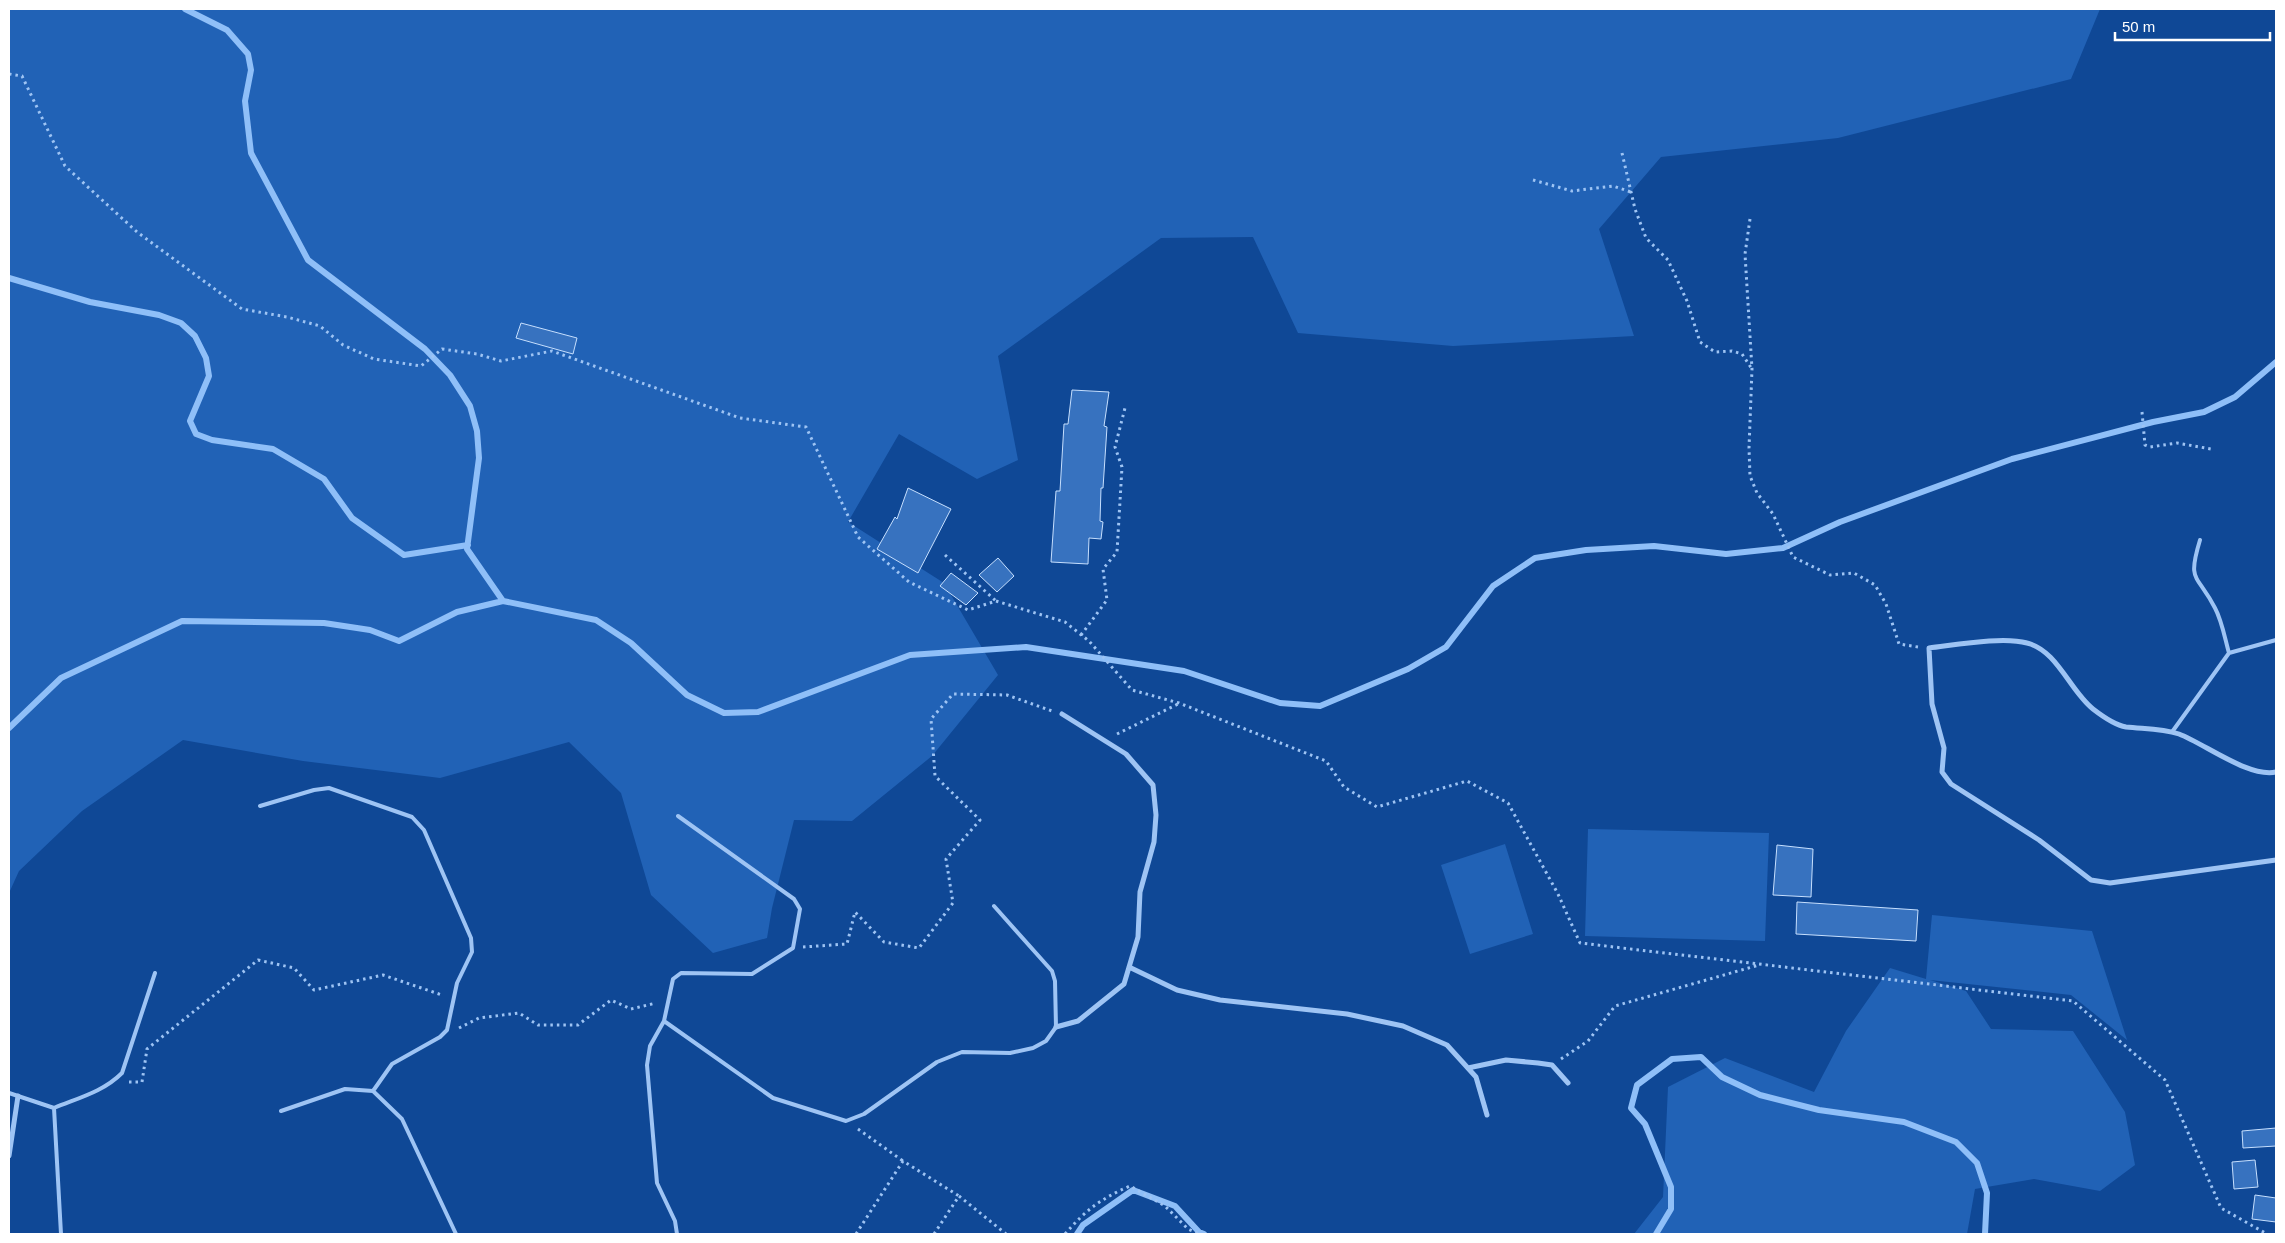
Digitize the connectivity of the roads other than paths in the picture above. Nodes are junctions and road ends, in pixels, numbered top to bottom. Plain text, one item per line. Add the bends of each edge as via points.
1 (2200, 540) dead end
2 (2276, 640) edge
3 (2229, 653) junction
4 (1062, 714) road end
5 (2172, 732) junction
6 (2276, 772) edge
7 (260, 806) dead end
8 (678, 816) dead end
9 (2276, 860) edge
10 (994, 906) dead end
11 (1129, 967) junction
12 (155, 973) dead end
13 (664, 1021) junction
14 (1056, 1027) junction
15 (1468, 1068) junction
16 (1568, 1083) dead end
17 (373, 1091) junction
18 (9, 1093) edge
19 (18, 1096) junction
20 (54, 1108) junction
21 (281, 1111) dead end
22 (1488, 1115) dead end
23 (9, 1156) edge
24 (61, 1234) edge
25 (456, 1234) edge
26 (677, 1234) edge

1 - 3 lane via 2193,573 2216,609
2 - 3 lane
3 - 5 lane
4 - 11 street via 1126,754 1153,785 1154,842 1140,892 1138,937
5 - 6 street via 2250,769 2267,774
5 - 9 street via 2125,727 2110,721 2081,697 2051,658 2028,643 2011,641 1929,648 1932,704 1944,748 1942,772 1951,784 2039,840 2091,880 2110,883
7 - 17 lane via 329,788 412,817 424,830 471,938 472,952 457,983 447,1030 392,1064
8 - 13 lane via 794,899 800,909 793,948 752,974 681,973 673,979
10 - 14 lane via 1052,971
11 - 14 street via 1124,984 1100,1004 1078,1021
11 - 15 street via 1177,990 1220,1000 1347,1014 1403,1026 1447,1045
12 - 20 lane via 122,1073 112,1083
13 - 14 lane via 773,1098 846,1121 864,1114 937,1062 962,1052 1010,1053 1033,1048 1046,1041
13 - 26 lane via 650,1046 647,1066 657,1183 675,1221
15 - 16 street via 1506,1060 1552,1065
15 - 22 street via 1476,1077
17 - 21 lane via 345,1089
17 - 25 lane via 402,1119
18 - 19 lane
19 - 20 lane
19 - 23 street
20 - 24 lane

